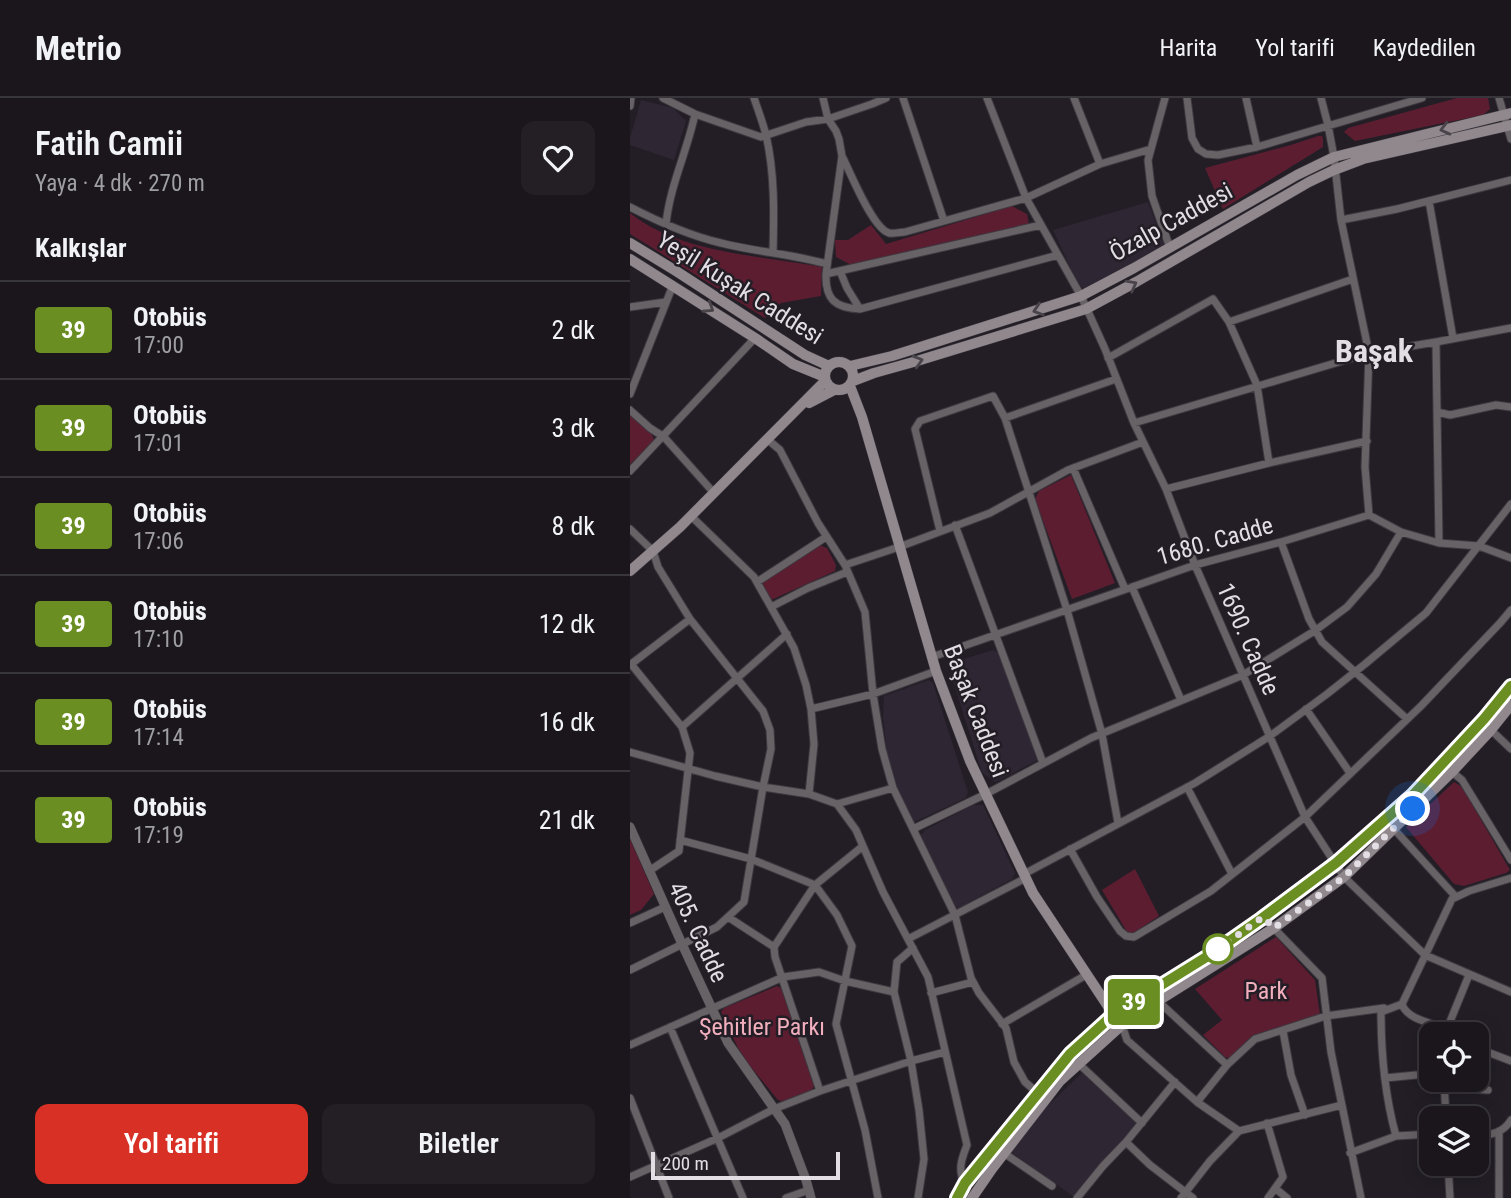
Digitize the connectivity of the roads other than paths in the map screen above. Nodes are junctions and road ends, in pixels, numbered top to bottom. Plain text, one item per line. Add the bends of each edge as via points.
1 (631, 98) edge
2 (663, 98) edge
3 (754, 98) edge
4 (822, 98) edge
5 (886, 98) edge
6 (903, 98) edge
7 (987, 98) edge
8 (1074, 98) edge
9 (1165, 98) edge
10 (1187, 98) edge
11 (1245, 98) edge
12 (1321, 98) edge
13 (1499, 98) edge
14 (1416, 99) edge
15 (630, 106) edge
16 (1508, 113) edge
17 (695, 114) junction
18 (828, 119) junction
19 (1328, 125) junction
20 (1509, 126) edge
21 (766, 135) junction
22 (1511, 139) edge
23 (1257, 147) junction
24 (1151, 149) junction
25 (842, 156) junction
26 (1334, 157) junction
27 (1100, 164) junction
28 (1334, 170) junction
29 (1511, 180) edge
30 (1026, 198) junction
31 (1429, 201) junction
32 (630, 207) edge
33 (1341, 220) junction
34 (944, 221) junction
35 (666, 224) junction
36 (1041, 225) junction
37 (630, 243) edge
38 (1170, 248) junction
39 (773, 253) junction
40 (1058, 255) junction
41 (630, 259) edge
42 (827, 264) junction
43 (840, 271) junction
44 (826, 274) junction
45 (1353, 279) junction
46 (673, 285) junction
47 (1081, 296) junction
48 (666, 302) junction
49 (630, 307) edge
50 (860, 309) junction
51 (1086, 309) junction
52 (1229, 322) junction
53 (1511, 328) edge
54 (755, 338) junction
55 (1453, 338) junction
56 (1436, 342) junction
57 (1369, 353) junction
58 (1108, 358) junction
59 (829, 366) junction
60 (849, 366) junction
61 (825, 379) junction
62 (1116, 379) junction
63 (851, 383) junction
64 (1256, 385) junction
65 (834, 390) junction
66 (630, 394) edge
67 (1511, 407) edge
68 (799, 408) junction
69 (630, 410) edge
70 (1437, 412) junction
71 (1005, 418) junction
72 (1134, 423) junction
73 (664, 437) junction
74 (767, 439) junction
75 (1367, 441) junction
76 (1143, 442) junction
77 (1269, 463) junction
78 (1073, 468) junction
79 (630, 471) edge
80 (1167, 489) junction
81 (1028, 492) junction
82 (714, 493) junction
83 (1511, 504) edge
84 (1369, 515) junction
85 (691, 516) junction
86 (955, 525) junction
87 (630, 528) edge
88 (940, 531) junction
89 (1401, 532) junction
90 (827, 537) junction
91 (1281, 542) junction
92 (1439, 542) junction
93 (1479, 546) junction
94 (899, 547) junction
95 (653, 551) junction
96 (1511, 558) edge
97 (1195, 565) junction
98 (846, 568) junction
99 (630, 571) edge
100 (757, 582) junction
101 (1128, 588) junction
102 (771, 607) junction
103 (1067, 610) junction
104 (1511, 610) edge
105 (690, 619) junction
106 (1315, 630) junction
107 (787, 634) junction
108 (996, 635) junction
109 (932, 657) junction
110 (630, 665) edge
111 (936, 671) junction
112 (1355, 672) junction
113 (1243, 675) junction
114 (736, 678) junction
115 (1511, 686) edge
116 (873, 694) junction
117 (1181, 700) junction
118 (1511, 705) edge
119 (811, 709) junction
120 (1306, 709) junction
121 (1407, 719) junction
122 (682, 727) junction
123 (1491, 730) junction
124 (1102, 734) junction
125 (1269, 736) junction
126 (1511, 749) edge
127 (630, 752) edge
128 (1043, 763) junction
129 (689, 769) junction
130 (1452, 772) junction
131 (1350, 773) junction
132 (763, 787) junction
133 (1187, 787) junction
134 (893, 788) junction
135 (809, 794) junction
136 (986, 794) junction
137 (836, 804) junction
138 (1305, 817) junction
139 (1118, 822) junction
140 (630, 827) edge
141 (1393, 828) junction
142 (914, 829) junction
143 (680, 840) junction
144 (863, 846) junction
145 (1070, 849) junction
146 (751, 859) junction
147 (1511, 860) edge
148 (1336, 863) junction
149 (649, 871) junction
150 (1232, 874) junction
151 (1025, 876) junction
152 (1344, 877) junction
153 (1511, 878) edge
154 (815, 886) junction
155 (1456, 897) junction
156 (665, 907) junction
157 (955, 915) junction
158 (728, 917) junction
159 (1263, 917) junction
160 (630, 923) edge
161 (1274, 928) junction
162 (908, 939) junction
163 (682, 944) junction
164 (774, 947) junction
165 (913, 948) junction
166 (1425, 955) junction
167 (630, 970) edge
168 (1086, 975) junction
169 (1469, 975) junction
170 (783, 977) junction
171 (845, 981) junction
172 (973, 982) junction
173 (894, 992) junction
174 (1511, 992) edge
175 (931, 993) junction
176 (1158, 1001) junction
177 (1402, 1004) junction
178 (711, 1008) junction
179 (1113, 1015) junction
180 (1326, 1016) junction
181 (1425, 1022) edge
182 (1452, 1022) edge
183 (1002, 1024) junction
184 (1122, 1025) junction
185 (670, 1027) junction
186 (1283, 1031) junction
187 (630, 1045) edge
188 (945, 1052) junction
189 (1489, 1053) edge
190 (911, 1061) junction
191 (1511, 1061) edge
192 (1079, 1064) junction
193 (1227, 1065) junction
194 (1416, 1075) dead end
195 (1385, 1078) junction
196 (852, 1080) junction
197 (1175, 1082) junction
198 (820, 1091) junction
199 (1038, 1093) junction
200 (630, 1098) edge
201 (1197, 1101) junction
202 (1342, 1105) junction
203 (774, 1109) junction
204 (1305, 1115) junction
205 (1511, 1120) edge
206 (1142, 1123) junction
207 (1267, 1123) junction
208 (1499, 1131) junction
209 (1239, 1132) junction
210 (1419, 1135) edge
211 (1489, 1135) edge
212 (1396, 1136) junction
213 (718, 1138) junction
214 (1126, 1142) junction
215 (994, 1146) junction
216 (1004, 1153) junction
217 (1350, 1153) junction
218 (657, 1166) junction
219 (1449, 1176) edge
220 (630, 1177) edge
221 (965, 1183) junction
222 (1052, 1186) dead end
223 (1276, 1189) junction
224 (810, 1194) edge
225 (1184, 1195) edge
226 (669, 1198) edge
227 (743, 1198) edge
228 (786, 1198) edge
229 (878, 1198) edge
230 (918, 1198) edge
231 (957, 1198) edge
232 (972, 1198) edge
233 (1077, 1198) edge
234 (1193, 1198) edge
235 (1268, 1198) edge
236 (1287, 1198) edge
237 (1361, 1198) edge
238 (1450, 1198) edge
239 (1499, 1198) edge

1 - 15 street
2 - 17 street
3 - 21 street
4 - 18 street
5 - 18 street
6 - 34 street
7 - 30 street, 1690. Cadde
8 - 27 street
9 - 24 street
10 - 23 street via 1192,138 1198,149 1218,155
11 - 23 street
12 - 19 street
13 - 16 street
14 - 19 street
16 - 20 street
16 -> 26 main road, Özalp Caddesi
17 - 21 street via 750,134
17 - 35 street
18 - 21 street
18 - 25 street
19 - 23 street
19 - 26 street
20 - 22 street
20 - 28 main road, Özalp Caddesi via 1363,159
21 - 39 street via 775,207
24 - 27 street
24 - 38 street via 1152,195
25 - 34 street via 880,229 890,234
25 - 42 street
26 - 28 street
26 - 38 main road, Özalp Caddesi
27 - 30 street
28 - 33 street
51 -> 28 main road, Özalp Caddesi
29 - 31 street
30 - 34 street
30 - 36 street, 1690. Cadde
31 - 33 street
31 - 55 street
32 - 35 street
33 - 45 street
35 - 39 street via 720,243
36 - 40 street, 1690. Cadde
36 - 43 street
37 - 59 main road, Yeşil Kuşak Caddesi
38 - 47 main road, Özalp Caddesi
39 - 42 street
40 - 47 street, 1690. Cadde
40 - 50 street
41 - 46 main road
42 - 44 street
43 - 44 street
43 - 50 street
44 - 50 street via 825,285 833,302
45 - 52 street
45 - 57 street
46 - 48 street
46 -> 54 main road
47 - 51 street, 1690. Cadde
47 -> 60 main road, Özalp Caddesi
48 - 49 street
48 - 66 street
51 - 58 street, 1690. Cadde
63 -> 51 main road, Özalp Caddesi
52 - 58 street via 1213,299
52 - 64 street
53 - 55 street
54 - 61 main road
54 - 73 street
55 - 56 street
56 - 57 street
56 - 70 street
57 - 64 street
57 - 75 street
58 - 62 street, 1690. Cadde
59 - 60 main road via 842,362
59 - 61 main road
60 - 63 main road via 854,374
61 - 65 main road
61 - 68 main road
62 - 71 street
62 - 72 street, 1690. Cadde
63 - 65 main road
63 - 94 main road, Başak Caddesi
64 - 72 street
64 - 77 street
65 - 68 main road
67 - 70 street via 1496,405 1450,415
68 - 74 main road
69 - 73 street
70 - 92 street
71 - 81 street
71 - 88 street via 993,396 920,421 915,429
72 - 76 street, 1690. Cadde
73 - 79 street
73 - 82 street
74 - 82 main road
74 - 90 street via 780,450
75 - 77 street
75 - 84 street via 1364,467
76 - 78 street
76 - 80 street, 1690. Cadde
77 - 80 street
78 - 81 street
78 - 101 street
80 - 97 street, 1690. Cadde
81 - 86 street
81 - 103 street
82 - 85 main road
83 - 93 street
84 - 89 street
84 - 91 street, 1680. Cadde
85 - 95 main road
85 - 100 street
86 - 88 street
86 - 108 street
87 - 95 street
88 - 94 street
89 - 92 street
89 - 106 street via 1376,574 1348,607
90 - 98 street
90 - 100 street
91 - 97 street, 1680. Cadde
91 - 106 street
92 - 93 street
93 - 96 street
93 - 112 street via 1426,613
94 - 98 street
94 - 109 main road, Başak Caddesi
95 - 99 main road
95 - 105 street
97 - 101 street, 1680. Cadde
97 - 113 street, 1690. Cadde
98 - 102 street
98 - 116 street via 865,612
100 - 102 street
101 - 103 street, 1680. Cadde
101 - 117 street
102 - 107 street
103 - 108 street, 1680. Cadde
103 - 124 street
104 - 121 street
105 - 110 street
105 - 114 street
106 - 112 street
106 - 113 street
107 - 114 street
107 - 119 street
108 - 109 street, 1680. Cadde
108 - 128 street
109 - 111 main road, Başak Caddesi
110 - 122 street
111 - 116 street
111 - 136 main road, Başak Caddesi
112 - 120 street
112 - 121 street
113 - 117 street
113 - 125 street, 1690. Cadde
114 - 122 street
114 - 132 street via 763,711 770,730
115 - 148 main road via 1413,795
116 - 119 street
116 - 134 street
117 - 124 street
118 - 123 main road
119 - 135 street via 814,744
120 - 125 street
120 - 131 street
121 - 131 street
122 - 129 street via 690,753
123 - 126 street
123 - 130 main road
124 - 128 street
124 - 139 street
125 - 133 street
125 - 138 street, 1690. Cadde
127 - 129 street
128 - 136 street
129 - 132 street
129 - 143 street
130 - 141 main road
130 - 147 street via 1462,780
131 - 138 street
132 - 135 street
132 - 146 street
133 - 139 street
133 - 150 street
134 - 137 street
134 - 142 street
135 - 137 street
136 - 142 street
136 - 151 main road, Başak Caddesi
137 - 144 street
138 - 148 street, 1690. Cadde
138 - 150 street
139 - 145 street
140 - 149 street, 405. Cadde
141 - 152 main road
141 - 155 street
142 - 157 street
143 - 146 street
143 - 149 street via 679,851
144 - 154 street
144 - 162 street
145 - 150 street via 1126,936 1134,937
145 - 151 street
146 - 154 street
146 - 158 street via 744,902
148 - 152 street, 1690. Cadde
148 - 159 main road
149 - 156 street, 405. Cadde
151 - 157 street
151 - 168 main road, Başak Caddesi
152 - 161 main road
152 - 166 street, 1690. Cadde
153 - 155 street
154 - 164 street
154 - 171 street via 837,915 852,946
155 - 166 street
156 - 160 street
156 - 163 street, 405. Cadde
157 - 162 street
157 - 172 street
158 - 163 street via 718,927
158 - 164 street
159 - 161 street
159 - 179 main road
161 - 176 main road
161 - 180 street via 1322,978
162 - 165 street
163 - 167 street
163 - 178 street, 405. Cadde
164 - 170 street
165 - 173 street via 897,962
165 - 175 street
166 - 169 street, 1690. Cadde
166 - 177 street
168 - 179 main road, Başak Caddesi
168 - 183 street
169 - 174 street, 1690. Cadde
169 - 182 street
170 - 171 street via 819,972
170 - 178 street
170 - 198 street
171 - 173 street
171 - 196 street via 836,1024
172 - 175 street
172 - 183 street
173 - 190 street
175 - 188 street
176 - 184 main road
176 - 193 street
177 - 180 street
177 - 181 street via 1404,1011
177 - 195 street via 1381,1012
178 - 185 street
178 - 203 street, 405. Cadde via 728,1044
179 - 184 main road, Başak Caddesi
179 - 199 main road via 1070,1054
180 - 186 street
180 - 202 street
183 - 199 street via 1014,1062 1025,1082
184 - 192 main road
184 - 197 street via 1127,1040
185 - 187 street
185 - 213 street
186 - 193 street via 1255,1039
186 - 204 street
188 - 190 street
188 - 221 street via 967,1144 961,1163
189 - 191 street
190 - 196 street
190 - 230 street via 924,1159
192 - 206 street
192 - 216 main road via 1060,1081
193 - 201 street
194 - 195 street
195 - 212 street
196 - 198 street
196 - 229 street
197 - 201 street
197 - 206 street
198 - 203 street
199 - 215 main road
200 - 218 street
201 - 209 street
202 - 204 street
202 - 217 street
203 - 213 street
203 - 224 street, 405. Cadde via 785,1124
204 - 207 street
205 - 208 street
206 - 214 street
207 - 209 street
207 - 223 street via 1283,1177
208 - 211 street
208 - 239 street
209 - 225 street
210 - 212 street
212 - 217 street
213 - 218 street
213 - 227 street
214 - 225 street
214 - 233 street
215 - 216 street
215 - 221 main road
216 - 222 street
216 - 232 main road
217 - 237 street
218 - 220 street
218 - 226 street
219 - 238 street
221 - 231 main road
223 - 235 street
223 - 236 street
224 - 228 street
225 - 234 street

